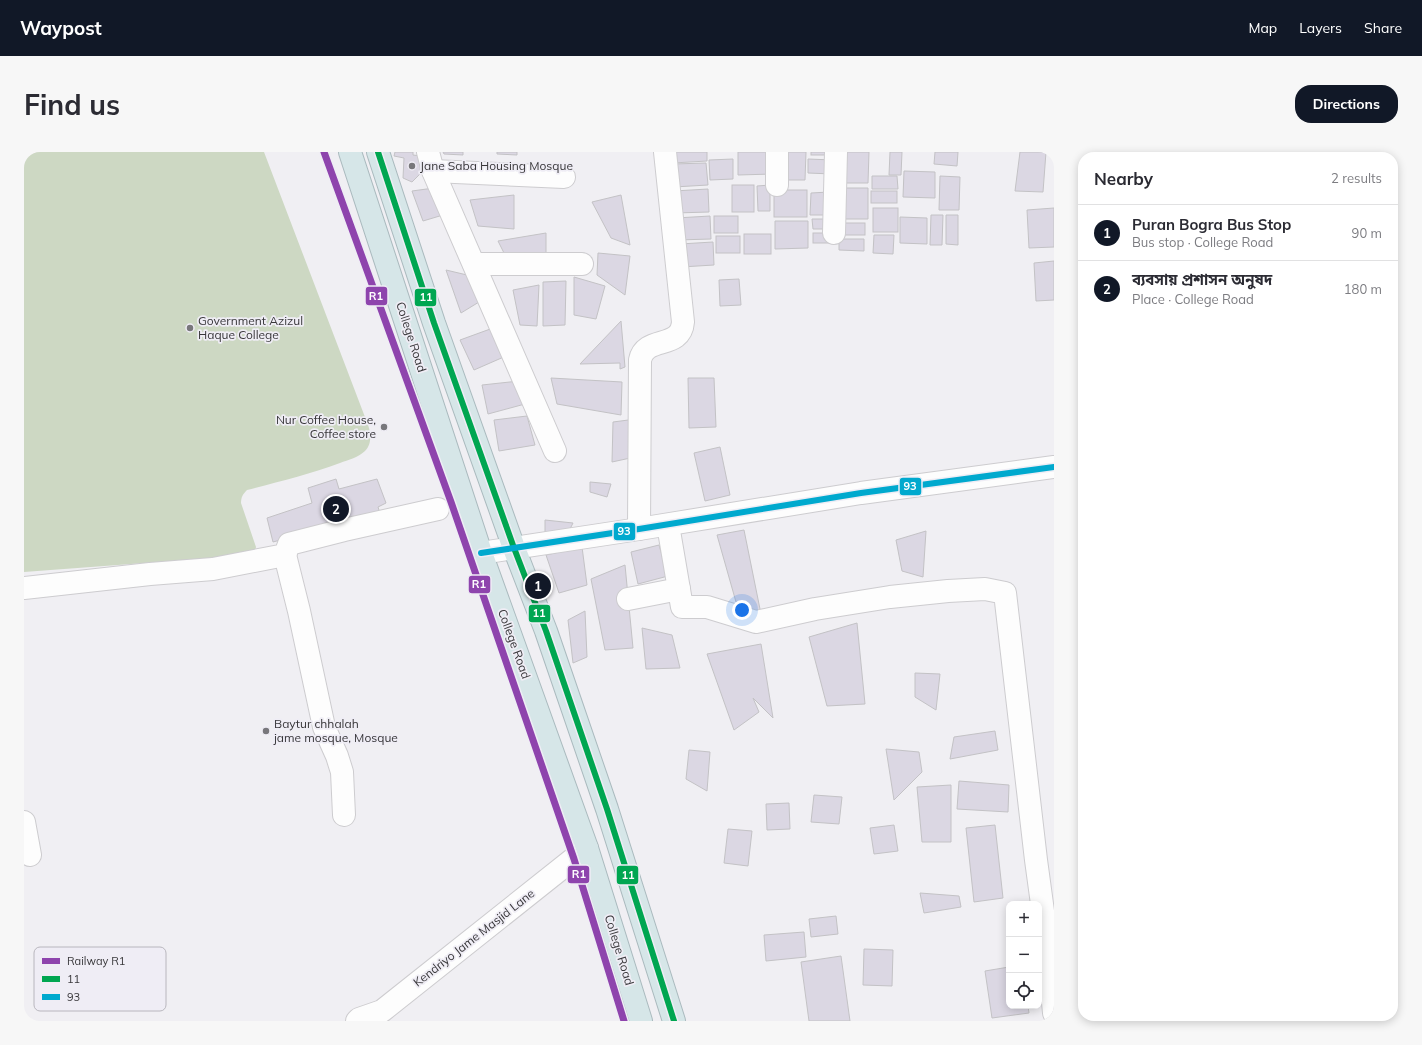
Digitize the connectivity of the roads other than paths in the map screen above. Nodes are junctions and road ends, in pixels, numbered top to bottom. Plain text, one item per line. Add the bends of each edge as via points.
1 (350, 152) edge
2 (378, 152) edge
3 (665, 152) edge
4 (777, 152) edge
5 (836, 152) edge
6 (430, 162) edge
7 (564, 177) dead end
8 (777, 185) dead end
9 (834, 233) dead end
10 (474, 264) junction
11 (582, 264) dead end
12 (555, 451) dead end
13 (1054, 467) edge
14 (438, 509) dead end
15 (668, 524) junction
16 (639, 529) junction
17 (514, 548) junction
18 (481, 553) junction
19 (285, 555) junction
20 (24, 588) edge
21 (679, 588) junction
22 (628, 599) dead end
23 (344, 815) dead end
24 (24, 822) edge
25 (587, 848) junction
26 (30, 855) dead end
27 (1054, 1012) edge
28 (356, 1021) edge
29 (642, 1021) edge
30 (674, 1021) edge

1 - 18 highway, College Road
2 - 17 highway via 434,323
3 - 16 street via 683,328 678,336 646,349 640,360
4 - 8 street
5 - 9 street
6 - 7 street
6 - 10 street
10 - 11 street
10 - 12 street
13 - 15 street via 860,492
14 - 19 street via 289,544
15 - 16 street
15 - 21 street
16 - 17 street
17 - 18 street
17 - 30 highway via 546,631 607,809
18 - 25 highway, College Road
19 - 20 street via 213,569
19 - 23 street via 324,727 342,772
21 - 22 street
21 - 27 street via 682,607 707,607 756,622 890,597 985,589 1005,593
24 - 26 street
25 - 28 street, Kendriyo Jame Masjid Lane via 382,1011
25 - 29 highway, College Road

